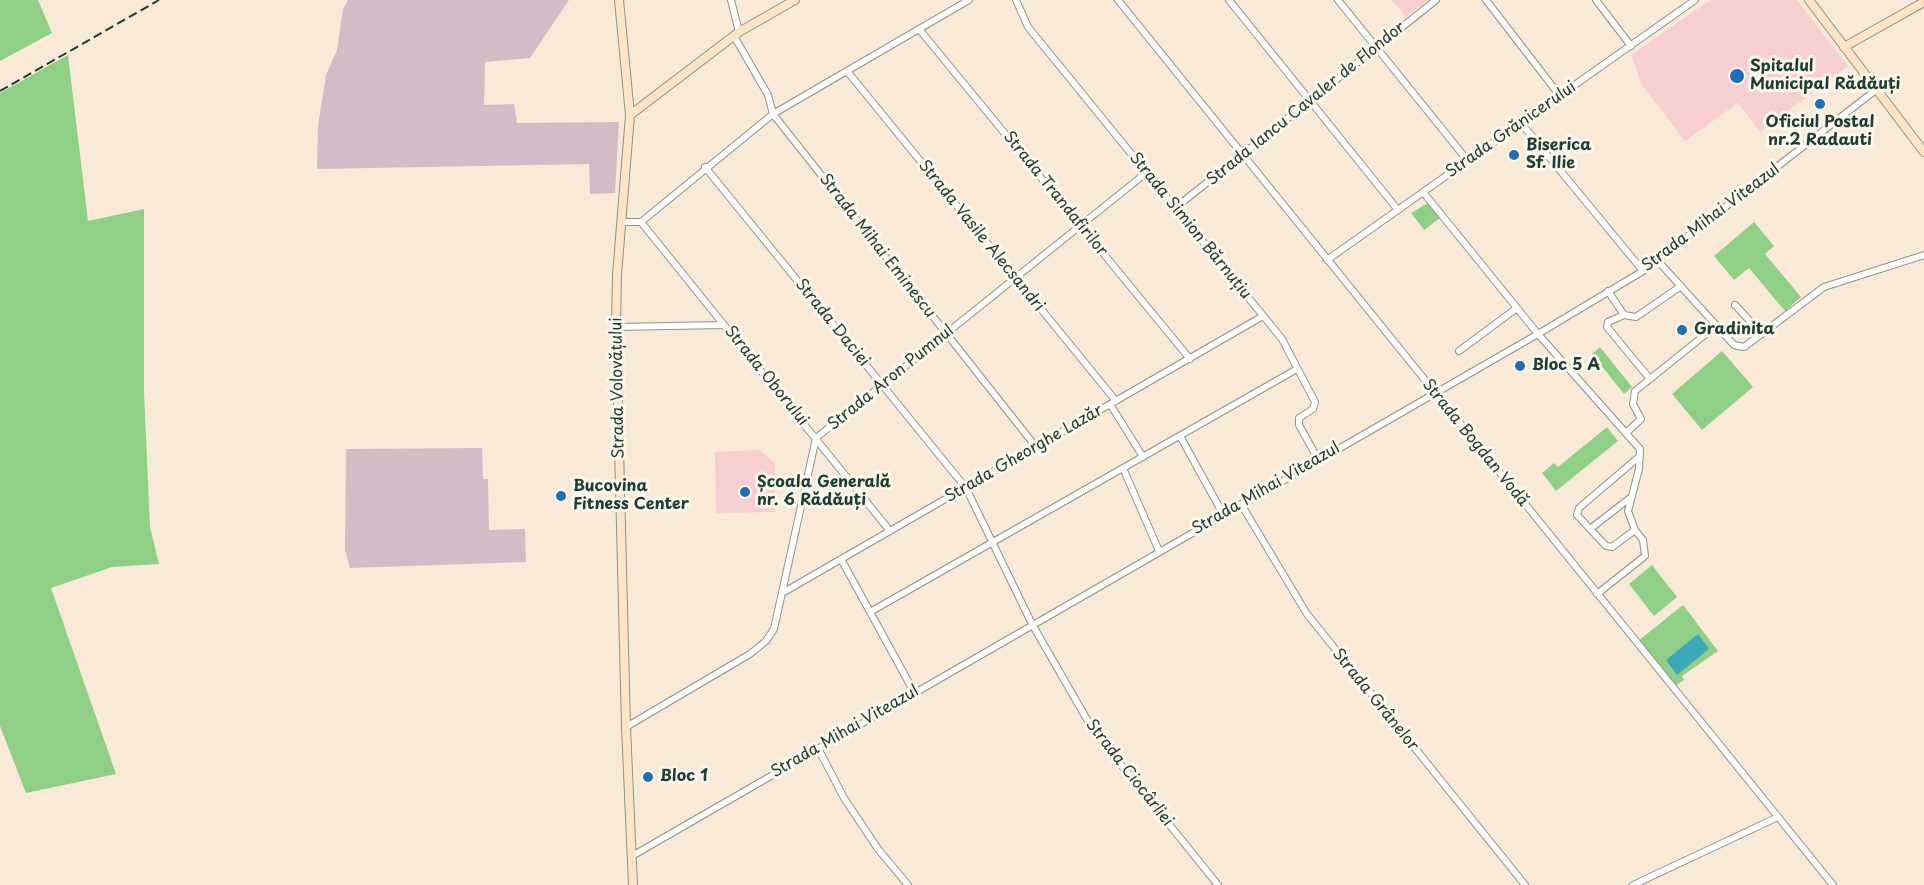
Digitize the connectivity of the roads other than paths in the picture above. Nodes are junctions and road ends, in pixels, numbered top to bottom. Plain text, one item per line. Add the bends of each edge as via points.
1 (619, 0) edge
2 (732, 0) edge
3 (795, 0) edge
4 (969, 0) edge
5 (1016, 0) edge
6 (1118, 0) edge
7 (1229, 0) edge
8 (1338, 0) edge
9 (1436, 0) edge
10 (1486, 0) edge
11 (1596, 0) edge
12 (1695, 0) edge
13 (1809, 0) edge
14 (1924, 2) edge
15 (919, 29) junction
16 (736, 34) junction
17 (1631, 46) junction
18 (1844, 47) junction
19 (1376, 48) junction
20 (847, 71) junction
21 (1877, 89) junction
22 (1560, 96) junction
23 (1310, 101) junction
24 (773, 114) junction
25 (630, 115) junction
26 (1521, 123) junction
27 (1924, 152) edge
28 (1242, 154) junction
29 (1467, 161) junction
30 (705, 167) junction
31 (1146, 172) junction
32 (1423, 192) junction
33 (1175, 208) junction
34 (1398, 210) junction
35 (621, 222) junction
36 (641, 222) junction
37 (1081, 225) junction
38 (1924, 255) edge
39 (1327, 260) junction
40 (1658, 261) junction
41 (1642, 271) junction
42 (1015, 278) junction
43 (1681, 286) junction
44 (1608, 291) junction
45 (1735, 305) dead end
46 (1517, 308) junction
47 (1624, 315) junction
48 (1263, 316) junction
49 (724, 325) junction
50 (1716, 326) junction
51 (616, 327) junction
52 (946, 334) junction
53 (1538, 334) junction
54 (1762, 334) junction
55 (1459, 351) dead end
56 (1190, 359) junction
57 (1298, 369) junction
58 (1650, 379) junction
59 (882, 385) junction
60 (1433, 392) junction
61 (1113, 403) junction
62 (1626, 433) junction
63 (1180, 436) junction
64 (816, 438) junction
65 (1036, 447) junction
66 (1641, 456) junction
67 (1143, 457) junction
68 (1318, 459) junction
69 (1123, 468) junction
70 (966, 488) junction
71 (1630, 498) junction
72 (1241, 504) junction
73 (1223, 514) junction
74 (1590, 529) junction
75 (1635, 530) junction
76 (890, 531) junction
77 (992, 543) junction
78 (1159, 551) junction
79 (841, 559) junction
80 (784, 592) junction
81 (1597, 594) junction
82 (870, 612) junction
83 (1032, 624) junction
84 (914, 692) junction
85 (626, 727) junction
86 (818, 748) junction
87 (1778, 817) junction
88 (632, 856) junction
89 (633, 885) edge
90 (908, 885) edge
91 (1218, 885) edge
92 (1525, 885) edge
93 (1633, 885) edge
94 (1833, 885) edge

1 - 25 main road, Strada Volovățului
2 - 16 street, Strada Mihai Eminescu
3 - 16 main road
4 - 15 street
5 - 31 street, Strada Simion Bărnuțiu via 1029,27
6 - 28 street, Strada Bogdan Vodă
7 - 23 street
8 - 19 street
9 - 19 street, Strada Iancu Cavaler de Flondor
10 - 22 street
11 - 17 street
12 - 17 street, Strada Grănicerului
13 - 18 main road
14 - 18 main road
15 - 20 street
15 - 37 street, Strada Trandafirilor
16 - 24 street, Strada Mihai Eminescu via 768,95
16 - 25 main road
17 - 22 street, Strada Grănicerului
18 - 21 main road
19 - 23 street, Strada Iancu Cavaler de Flondor
19 - 29 street
20 - 24 street
20 - 42 street, Strada Vasile Alecsandri
21 - 27 main road
21 - 40 street, Strada Mihai Viteazul
22 - 26 street, Strada Grănicerului
23 - 28 street, Strada Iancu Cavaler de Flondor
23 - 34 street
24 - 30 street
24 - 52 street, Strada Mihai Eminescu
25 - 35 main road, Strada Volovățului
26 - 29 street, Strada Grănicerului
26 - 41 street
28 - 33 street, Strada Iancu Cavaler de Flondor
28 - 39 street, Strada Bogdan Vodă
29 - 32 street, Strada Grănicerului
30 - 36 street
30 - 59 street, Strada Daciei
31 - 33 street, Strada Simion Bărnuțiu
31 - 37 street, Strada Aron Pumnul
32 - 34 street, Strada Grănicerului
32 - 46 street
33 - 48 street, Strada Simion Bărnuțiu
34 - 39 street, Strada Grănicerului
35 - 36 street
35 - 51 main road, Strada Volovățului
36 - 49 street, Strada Oborului
37 - 42 street, Strada Aron Pumnul
37 - 56 street, Strada Trandafirilor
38 - 54 street via 1824,287
39 - 60 street, Strada Bogdan Vodă
40 - 41 street, Strada Mihai Viteazul
40 - 43 street
41 - 44 street, Strada Mihai Viteazul
42 - 52 street, Strada Aron Pumnul
42 - 61 street, Strada Vasile Alecsandri
43 - 47 street via 1636,317
43 - 50 street
44 - 47 street
44 - 53 street, Strada Mihai Viteazul
45 - 54 street
46 - 53 street
46 - 55 street
47 - 58 street via 1608,321 1606,327
48 - 56 street, Strada Gheorghe Lazăr
48 - 57 street, Strada Simion Bărnuțiu via 1282,339
49 - 51 street
49 - 64 street, Strada Oborului
50 - 54 street via 1739,347 1749,345
50 - 58 street
51 - 85 main road, Strada Volovățului
52 - 59 street, Strada Aron Pumnul
52 - 65 street, Strada Mihai Eminescu
53 - 60 street, Strada Mihai Viteazul
53 - 62 street
56 - 61 street, Strada Gheorghe Lazăr
57 - 63 street
57 - 68 street, Strada Simion Bărnuțiu via 1315,402 1299,418 1299,425
58 - 62 street via 1635,391 1633,404 1641,419
59 - 64 street, Strada Aron Pumnul
59 - 70 street, Strada Daciei
60 - 68 street, Strada Mihai Viteazul
60 - 81 street, Strada Bogdan Vodă
61 - 65 street, Strada Gheorghe Lazăr
61 - 67 street, Strada Vasile Alecsandri
62 - 66 street
63 - 67 street
63 - 73 street
64 - 76 street, Strada Oborului
64 - 80 street, Strada Aron Pumnul
65 - 70 street, Strada Gheorghe Lazăr
66 - 71 street
66 - 74 street via 1579,508 1578,517
67 - 69 street
68 - 72 street, Strada Mihai Viteazul
69 - 77 street
69 - 78 street
70 - 76 street, Strada Gheorghe Lazăr
70 - 77 street, Strada Daciei
71 - 74 street
71 - 75 street via 1628,511
72 - 73 street, Strada Mihai Viteazul
72 - 92 street, Strada Grânelor via 1307,614
73 - 78 street, Strada Mihai Viteazul
74 - 75 street via 1602,545 1609,547
75 - 81 street via 1645,556
76 - 79 street, Strada Gheorghe Lazăr
77 - 82 street
77 - 83 street, Strada Ciocârliei
78 - 83 street, Strada Mihai Viteazul
79 - 80 street, Strada Gheorghe Lazăr
79 - 82 street
80 - 85 street, Strada Aron Pumnul via 774,629 766,641
81 - 87 street, Strada Bogdan Vodă
82 - 84 street
83 - 84 street, Strada Mihai Viteazul
83 - 91 street, Strada Ciocârliei via 1093,730
84 - 86 street, Strada Mihai Viteazul
85 - 88 main road, Strada Volovățului
86 - 88 street, Strada Mihai Viteazul
86 - 90 street via 844,798
87 - 93 street
87 - 94 street, Strada Bogdan Vodă
88 - 89 main road, Strada Volovățului

